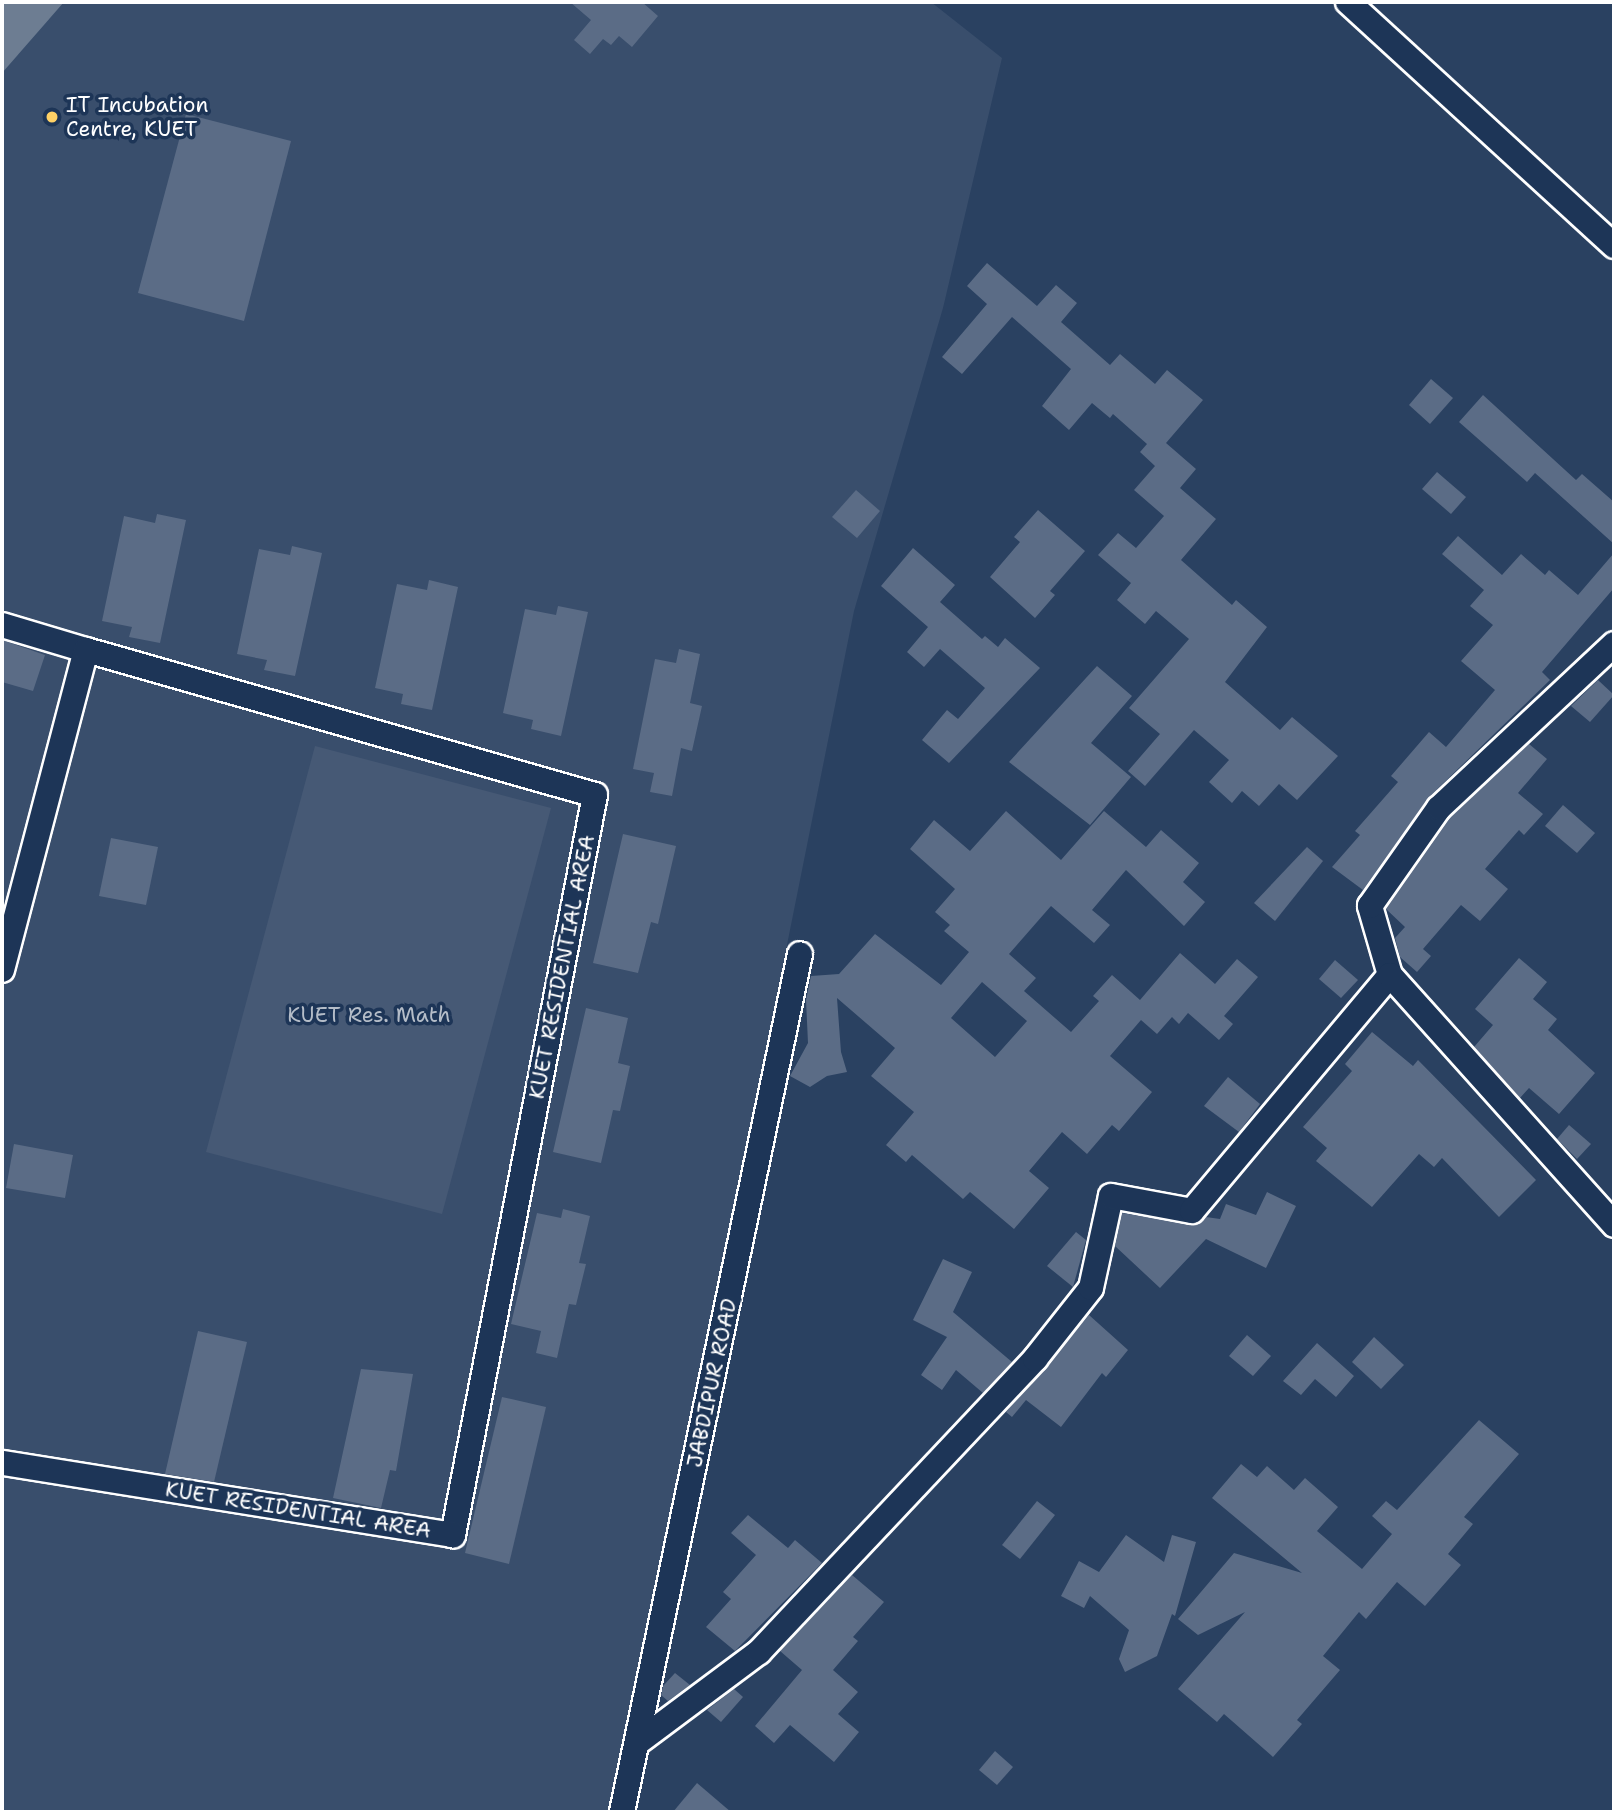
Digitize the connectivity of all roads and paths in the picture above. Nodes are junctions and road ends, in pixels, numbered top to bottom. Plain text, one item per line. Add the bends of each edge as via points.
1 (1348, 2) edge
2 (1614, 246) edge
3 (2, 625) edge
4 (1614, 643) edge
5 (86, 650) junction
6 (800, 954) dead end
7 (2, 970) edge
8 (1390, 975) junction
9 (1614, 1225) edge
10 (2, 1463) edge
11 (637, 1743) junction
12 (622, 1812) edge

1 - 2 street
3 - 5 street
4 - 8 street via 1439,808 1370,906
5 - 7 street
5 - 10 street, KUET RESIDENTIAL AREA via 595,795 453,1535
6 - 11 street, JABDIPUR ROAD
8 - 9 street
8 - 11 street via 1192,1211 1111,1196 1091,1288 1035,1359 759,1652
11 - 12 street, JABDIPUR ROAD

